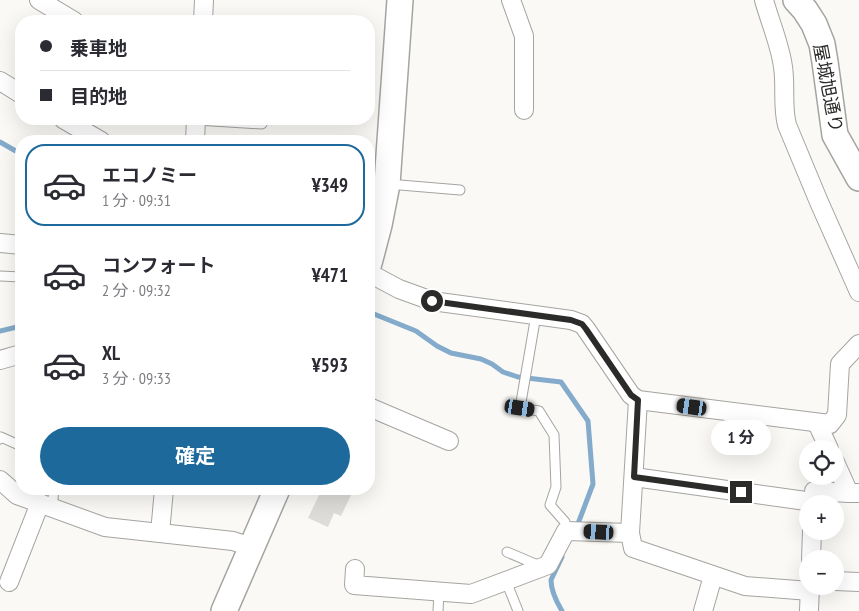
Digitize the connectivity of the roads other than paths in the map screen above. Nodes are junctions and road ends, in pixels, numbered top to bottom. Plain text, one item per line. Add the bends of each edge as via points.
1 (39, 0) edge
2 (204, 0) edge
3 (400, 0) edge
4 (511, 0) edge
5 (764, 0) edge
6 (796, 0) edge
7 (64, 15) edge
8 (203, 15) edge
9 (0, 81) edge
10 (15, 90) edge
11 (524, 110) dead end
12 (73, 125) edge
13 (91, 135) edge
14 (849, 138) edge
15 (859, 178) edge
16 (387, 184) junction
17 (460, 190) dead end
18 (375, 240) edge
19 (0, 244) edge
20 (15, 244) edge
21 (0, 276) edge
22 (15, 277) edge
23 (375, 277) edge
24 (859, 292) edge
25 (536, 315) junction
26 (859, 344) edge
27 (15, 356) edge
28 (0, 360) edge
29 (638, 400) junction
30 (375, 410) edge
31 (817, 423) junction
32 (0, 439) edge
33 (816, 440) edge
34 (825, 440) edge
35 (449, 441) dead end
36 (15, 443) edge
37 (634, 477) junction
38 (844, 477) edge
39 (0, 480) edge
40 (15, 493) edge
41 (814, 493) edge
42 (854, 493) edge
43 (17, 495) edge
44 (51, 495) edge
45 (163, 495) edge
46 (274, 495) edge
47 (46, 505) junction
48 (573, 531) junction
49 (160, 533) junction
50 (630, 533) junction
51 (252, 547) junction
52 (508, 552) dead end
53 (542, 567) junction
54 (355, 570) dead end
55 (714, 576) junction
56 (506, 581) junction
57 (844, 581) edge
58 (9, 582) dead end
59 (859, 582) edge
60 (799, 588) edge
61 (440, 592) junction
62 (810, 595) edge
63 (224, 611) edge
64 (438, 611) edge
65 (518, 611) edge
66 (703, 611) edge
67 (809, 611) edge

1 - 7 street
2 - 8 street
3 - 16 main road
4 - 11 street via 524,36
5 - 24 street via 784,69 787,125
6 - 14 main road, 屋城旭通り via 814,24 822,44 835,135
9 - 10 street
12 - 13 street
14 - 15 main road, 屋城旭通り
16 - 17 lane
16 - 18 main road
19 - 20 street
21 - 22 lane
23 - 25 street via 432,301
25 - 29 street via 582,324 631,395
25 - 48 lane via 520,408 539,411 554,435 556,487 550,505
26 - 31 street via 840,364 837,415 830,424
27 - 28 street
29 - 31 street
29 - 37 street
30 - 35 street
31 - 33 street
31 - 34 street
32 - 36 lane
37 - 41 street
37 - 50 street
38 - 42 street
39 - 40 street
41 - 42 street
43 - 47 street
44 - 47 lane
45 - 49 street
46 - 51 main road
47 - 49 street via 105,527
47 - 58 street
48 - 50 street
48 - 53 street via 548,565
49 - 51 street via 233,541
50 - 55 street via 633,548
51 - 63 main road
52 - 53 lane
53 - 56 street
54 - 61 street via 354,585
55 - 60 street via 745,586
55 - 66 street
56 - 61 street via 471,594
56 - 65 lane
57 - 59 street
61 - 64 lane
62 - 67 street

